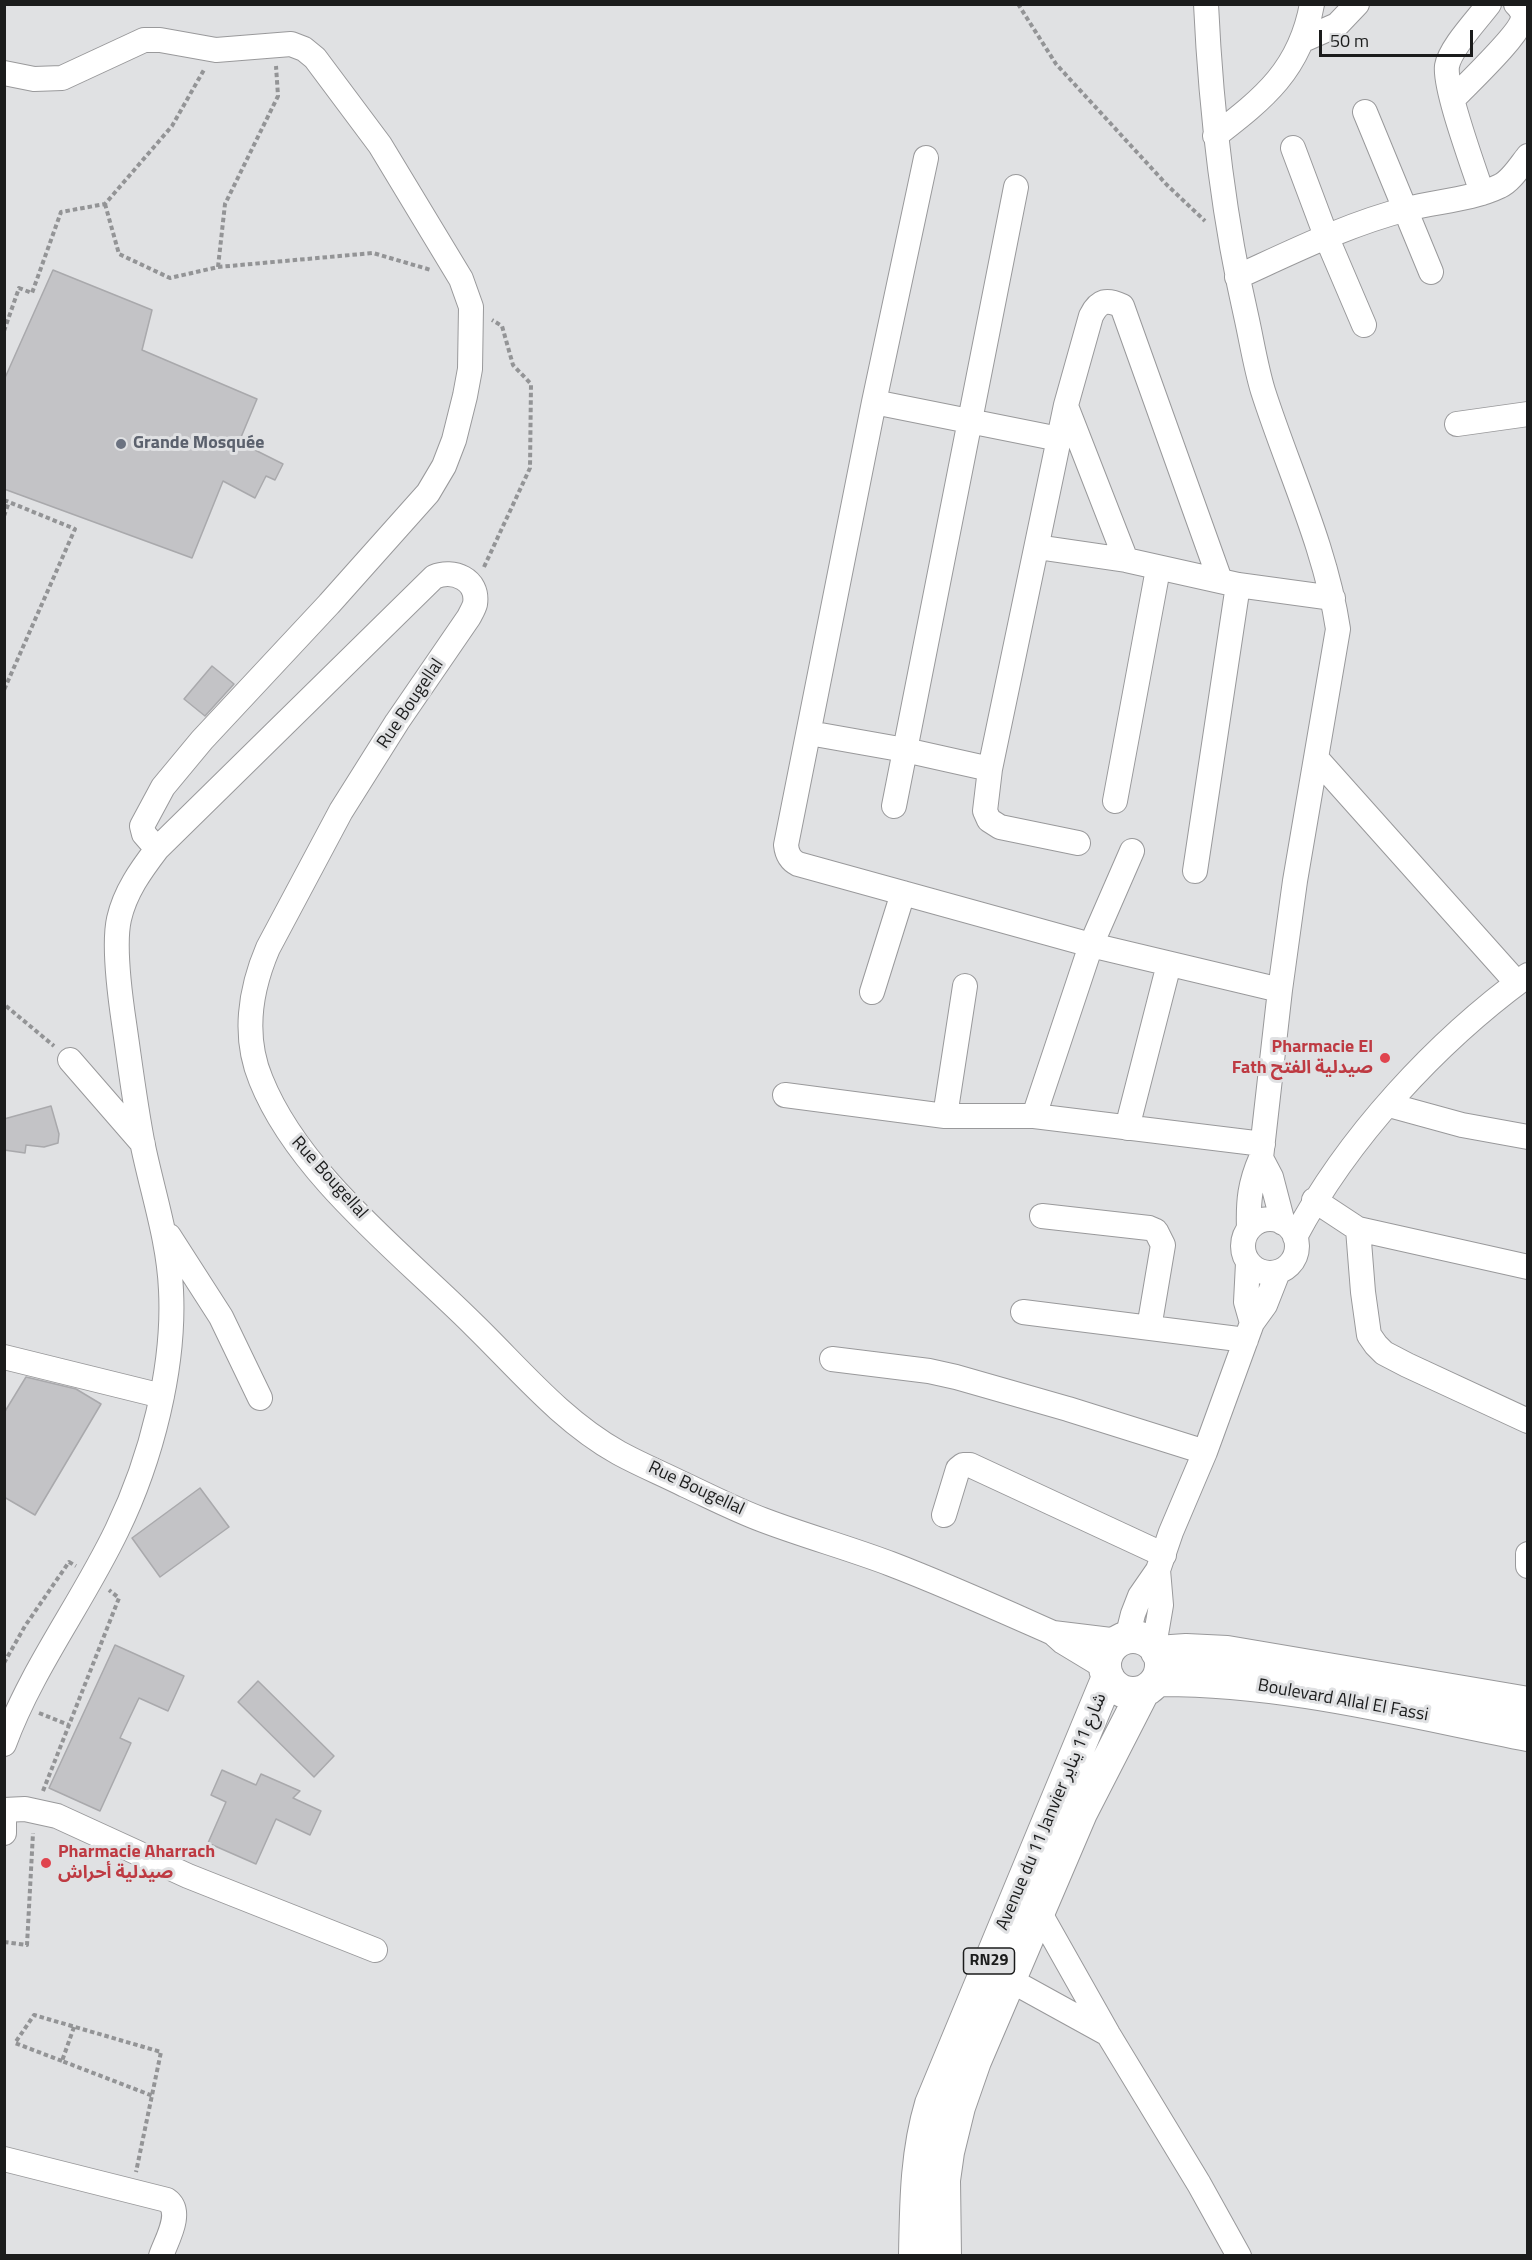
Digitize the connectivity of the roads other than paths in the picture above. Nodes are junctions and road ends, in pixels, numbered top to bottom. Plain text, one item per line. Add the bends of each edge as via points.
1 (1206, 4) edge
2 (1312, 4) edge
3 (1357, 4) edge
4 (1489, 4) edge
5 (1516, 4) edge
6 (1303, 40) junction
7 (4, 73) edge
8 (1453, 99) junction
9 (1365, 112) dead end
10 (1215, 136) junction
11 (1293, 148) dead end
12 (1527, 156) edge
13 (926, 158) dead end
14 (1016, 187) dead end
15 (1482, 193) junction
16 (1406, 209) junction
17 (1326, 236) junction
18 (1431, 272) dead end
19 (1237, 277) junction
20 (1364, 325) dead end
21 (874, 402) junction
22 (1066, 405) junction
23 (1527, 414) edge
24 (969, 420) junction
25 (1457, 424) dead end
26 (1059, 439) junction
27 (1037, 547) junction
28 (1126, 560) junction
29 (1158, 569) junction
30 (1229, 583) junction
31 (1333, 598) junction
32 (809, 733) junction
33 (905, 750) junction
34 (1316, 758) junction
35 (990, 769) junction
36 (1115, 801) dead end
37 (894, 806) dead end
38 (165, 842) junction
39 (1078, 843) dead end
40 (1132, 851) dead end
41 (1195, 872) dead end
42 (903, 893) junction
43 (1090, 945) junction
44 (1169, 964) junction
45 (1522, 979) edge
46 (965, 986) dead end
47 (1280, 990) junction
48 (872, 992) dead end
49 (70, 1060) road end
50 (785, 1095) dead end
51 (1389, 1105) junction
52 (945, 1116) junction
53 (1034, 1116) junction
54 (1127, 1128) junction
55 (1527, 1137) edge
56 (142, 1144) junction
57 (1262, 1151) junction
58 (1314, 1200) junction
59 (1042, 1216) dead end
60 (160, 1220) junction
61 (1249, 1229) junction
62 (1358, 1229) junction
63 (1289, 1230) junction
64 (1248, 1263) junction
65 (1527, 1267) edge
66 (1278, 1272) junction
67 (1023, 1312) dead end
68 (1149, 1328) junction
69 (1249, 1332) junction
70 (4, 1357) edge
71 (832, 1359) dead end
72 (162, 1396) junction
73 (261, 1398) dead end
74 (1527, 1421) edge
75 (1205, 1452) junction
76 (944, 1515) dead end
77 (1527, 1554) edge
78 (1161, 1563) junction
79 (1527, 1566) edge
80 (1134, 1662) junction
81 (1527, 1702) edge
82 (1527, 1735) edge
83 (5, 1742) edge
84 (4, 1810) edge
85 (4, 1816) edge
86 (4, 1833) edge
87 (1038, 1910) junction
88 (375, 1950) dead end
89 (1000, 1971) junction
90 (1108, 2034) junction
91 (4, 2159) edge
92 (161, 2256) edge
93 (915, 2256) edge
94 (945, 2256) edge
95 (1239, 2256) edge

1 - 10 street
2 - 6 street
3 - 6 street via 1337,24
4 - 8 street via 1447,66
5 - 8 street via 1523,16 1520,27
6 - 10 street via 1279,81
7 - 38 street via 33,79 62,78 144,40 216,50 291,44 304,49 315,58 380,145 461,279 471,307 470,369 465,396 454,440 437,478 385,542 202,740 163,788 142,826 144,834
8 - 15 street
9 - 16 street
10 - 19 street
11 - 17 street
12 - 15 street via 1502,185
13 - 21 street
14 - 24 street
15 - 16 street
16 - 17 street
16 - 18 street
17 - 19 street
17 - 20 street
19 - 31 street via 1262,389
21 - 24 street
21 - 32 street
22 - 26 street
22 - 28 street
22 - 30 street via 1091,316 1096,306 1110,300 1122,306
23 - 25 street
24 - 26 street
24 - 33 street
26 - 27 street
27 - 28 street
27 - 35 street
28 - 29 street
29 - 30 street
29 - 36 street
30 - 31 street
30 - 41 street
31 - 34 street via 1338,629
32 - 33 street
32 - 42 street via 786,845 789,857 798,864
33 - 35 street
33 - 37 street
34 - 45 street
34 - 47 street
35 - 39 street via 985,811 989,820 1000,826
38 - 56 street via 139,873 118,921 120,999
38 - 80 street, Rue Bougellal via 434,577 449,573 468,581 475,604 469,617 340,811 258,970 250,1014 252,1046 260,1078 280,1119 295,1143 364,1218 550,1402 594,1437 761,1520 935,1581 1053,1633
40 - 43 street
42 - 43 street
42 - 48 street
43 - 44 street
43 - 53 street
44 - 47 street
44 - 54 street
45 - 51 street via 1446,1044
46 - 52 street
47 - 57 street
49 - 56 street
50 - 52 street
51 - 55 street
51 - 58 street via 1349,1150
52 - 53 street
53 - 54 street
54 - 57 street
56 - 60 street
57 - 61 street via 1248,1198
57 - 63 street
58 - 62 street
58 - 63 street
59 - 68 street via 1156,1231 1163,1245
60 - 72 street via 171,1290
60 - 73 street via 221,1317
61 - 63 street via 1265,1220 1274,1220
61 - 64 street via 1243,1245
62 - 65 street
62 - 74 street via 1363,1292 1370,1335 1376,1345 1407,1365
63 - 66 street via 1297,1245 1292,1262
64 - 66 street via 1257,1270
64 - 69 street
66 - 69 street, Avenue du 11 Janvier شارع 11 يناير
67 - 68 street
68 - 69 street
69 - 75 street, Avenue du 11 Janvier شارع 11 يناير
70 - 72 street
71 - 75 street via 956,1377
72 - 83 street via 134,1492 117,1530 42,1663
75 - 78 street, Avenue du 11 Janvier شارع 11 يناير
76 - 78 street via 954,1476 963,1465 970,1465
77 - 79 street
78 - 80 street, Avenue du 11 Janvier شارع 11 يناير via 1161,1605
80 - 81 main road, Boulevard Allal El Fassi via 1186,1650 1227,1652
80 - 82 main road, Boulevard Allal El Fassi
80 - 87 main road, Avenue du 11 Janvier شارع 11 يناير / RN29 via 1081,1813
80 - 89 main road, Avenue du 11 Janvier شارع 11 يناير / RN29
84 - 88 street via 35,1810 57,1816 188,1876
85 - 86 street
87 - 89 main road, Avenue du 11 Janvier شارع 11 يناير / RN29
87 - 90 street
89 - 90 street
89 - 93 main road, Avenue du 11 Janvier شارع 11 يناير / RN29 via 931,2104 925,2124 917,2166
89 - 94 main road, Avenue du 11 Janvier شارع 11 يناير / RN29 via 952,2130 944,2180
90 - 95 street
91 - 92 street via 167,2200 174,2207 174,2218

